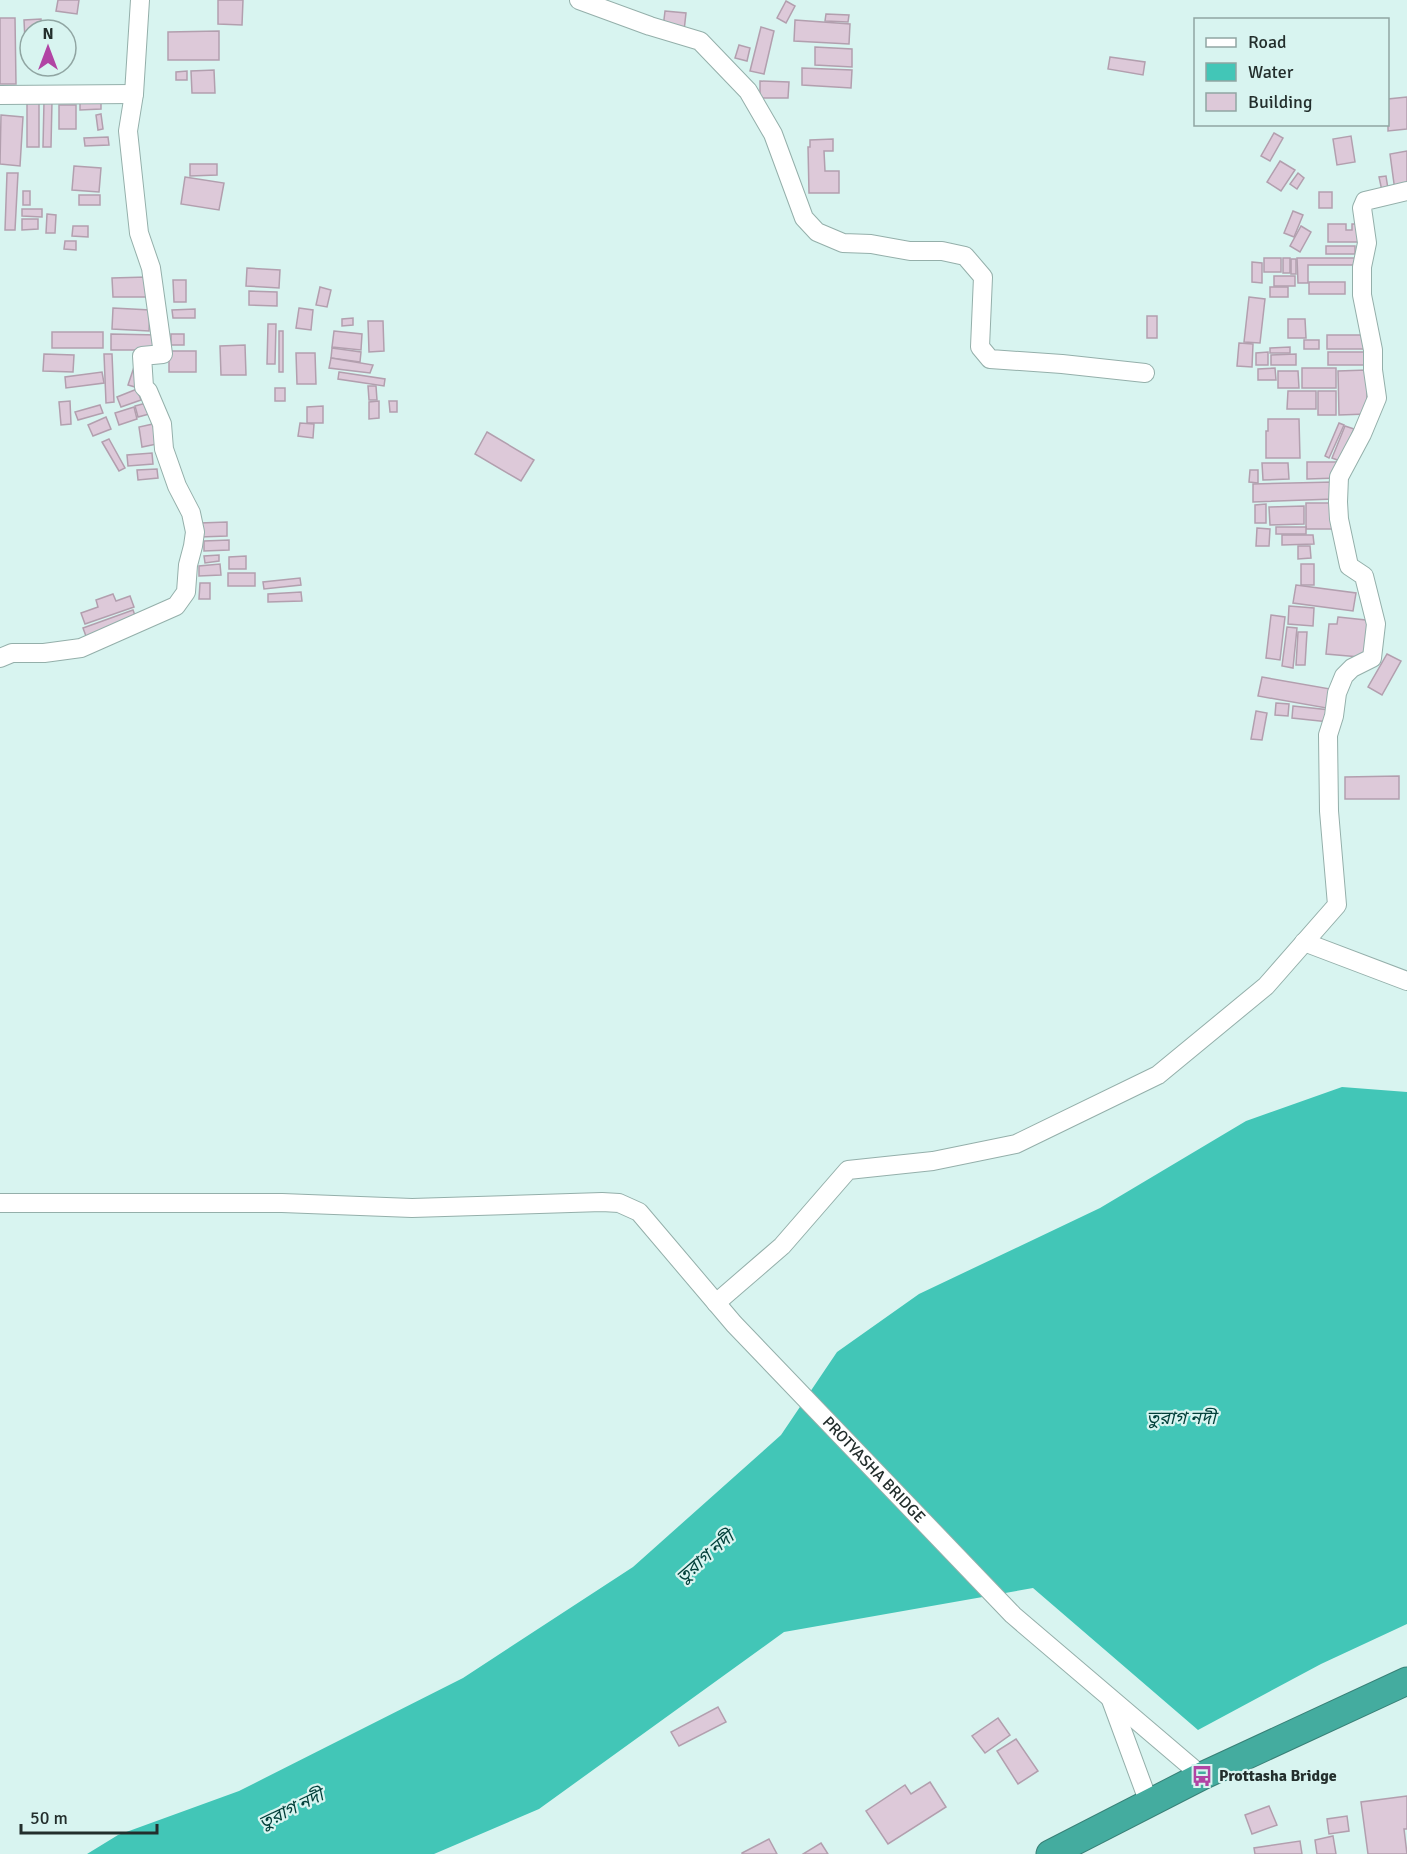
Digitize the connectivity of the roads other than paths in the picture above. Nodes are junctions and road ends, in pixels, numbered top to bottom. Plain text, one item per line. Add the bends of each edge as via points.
1 (140, 0) edge
2 (579, 0) edge
3 (134, 94) junction
4 (0, 95) edge
5 (1407, 191) edge
6 (1145, 373) dead end
7 (0, 658) edge
8 (1304, 942) junction
9 (1407, 981) edge
10 (0, 1203) edge
11 (716, 1303) junction
12 (1407, 1682) edge
13 (1110, 1698) junction
14 (1202, 1776) junction
15 (1149, 1803) junction
16 (1050, 1854) edge

1 - 3 street
2 - 6 street via 700,41 748,91 773,134 804,218 817,232 843,243 965,256 983,277 980,347 990,358
3 - 4 street
3 - 7 street via 128,131 139,233 151,267 163,354 142,356 144,387 162,424 164,449 195,532 186,592 176,606 81,648 12,653
5 - 8 street via 1365,201 1362,208 1367,243 1362,295 1377,398 1339,477 1338,502 1349,566 1364,576 1376,633 1372,658 1344,676 1337,693 1328,735 1329,811 1337,905
8 - 9 street
8 - 11 street via 1266,986 1158,1075 1016,1144 933,1161 848,1170 782,1246
10 - 11 street, PROTYASHA BRIDGE via 282,1203 412,1208 619,1203 639,1212
11 - 13 street, PROTYASHA BRIDGE via 1013,1615
12 - 14 highway
13 - 14 street, PROTYASHA BRIDGE
13 - 15 street
14 - 15 highway
15 - 16 highway

